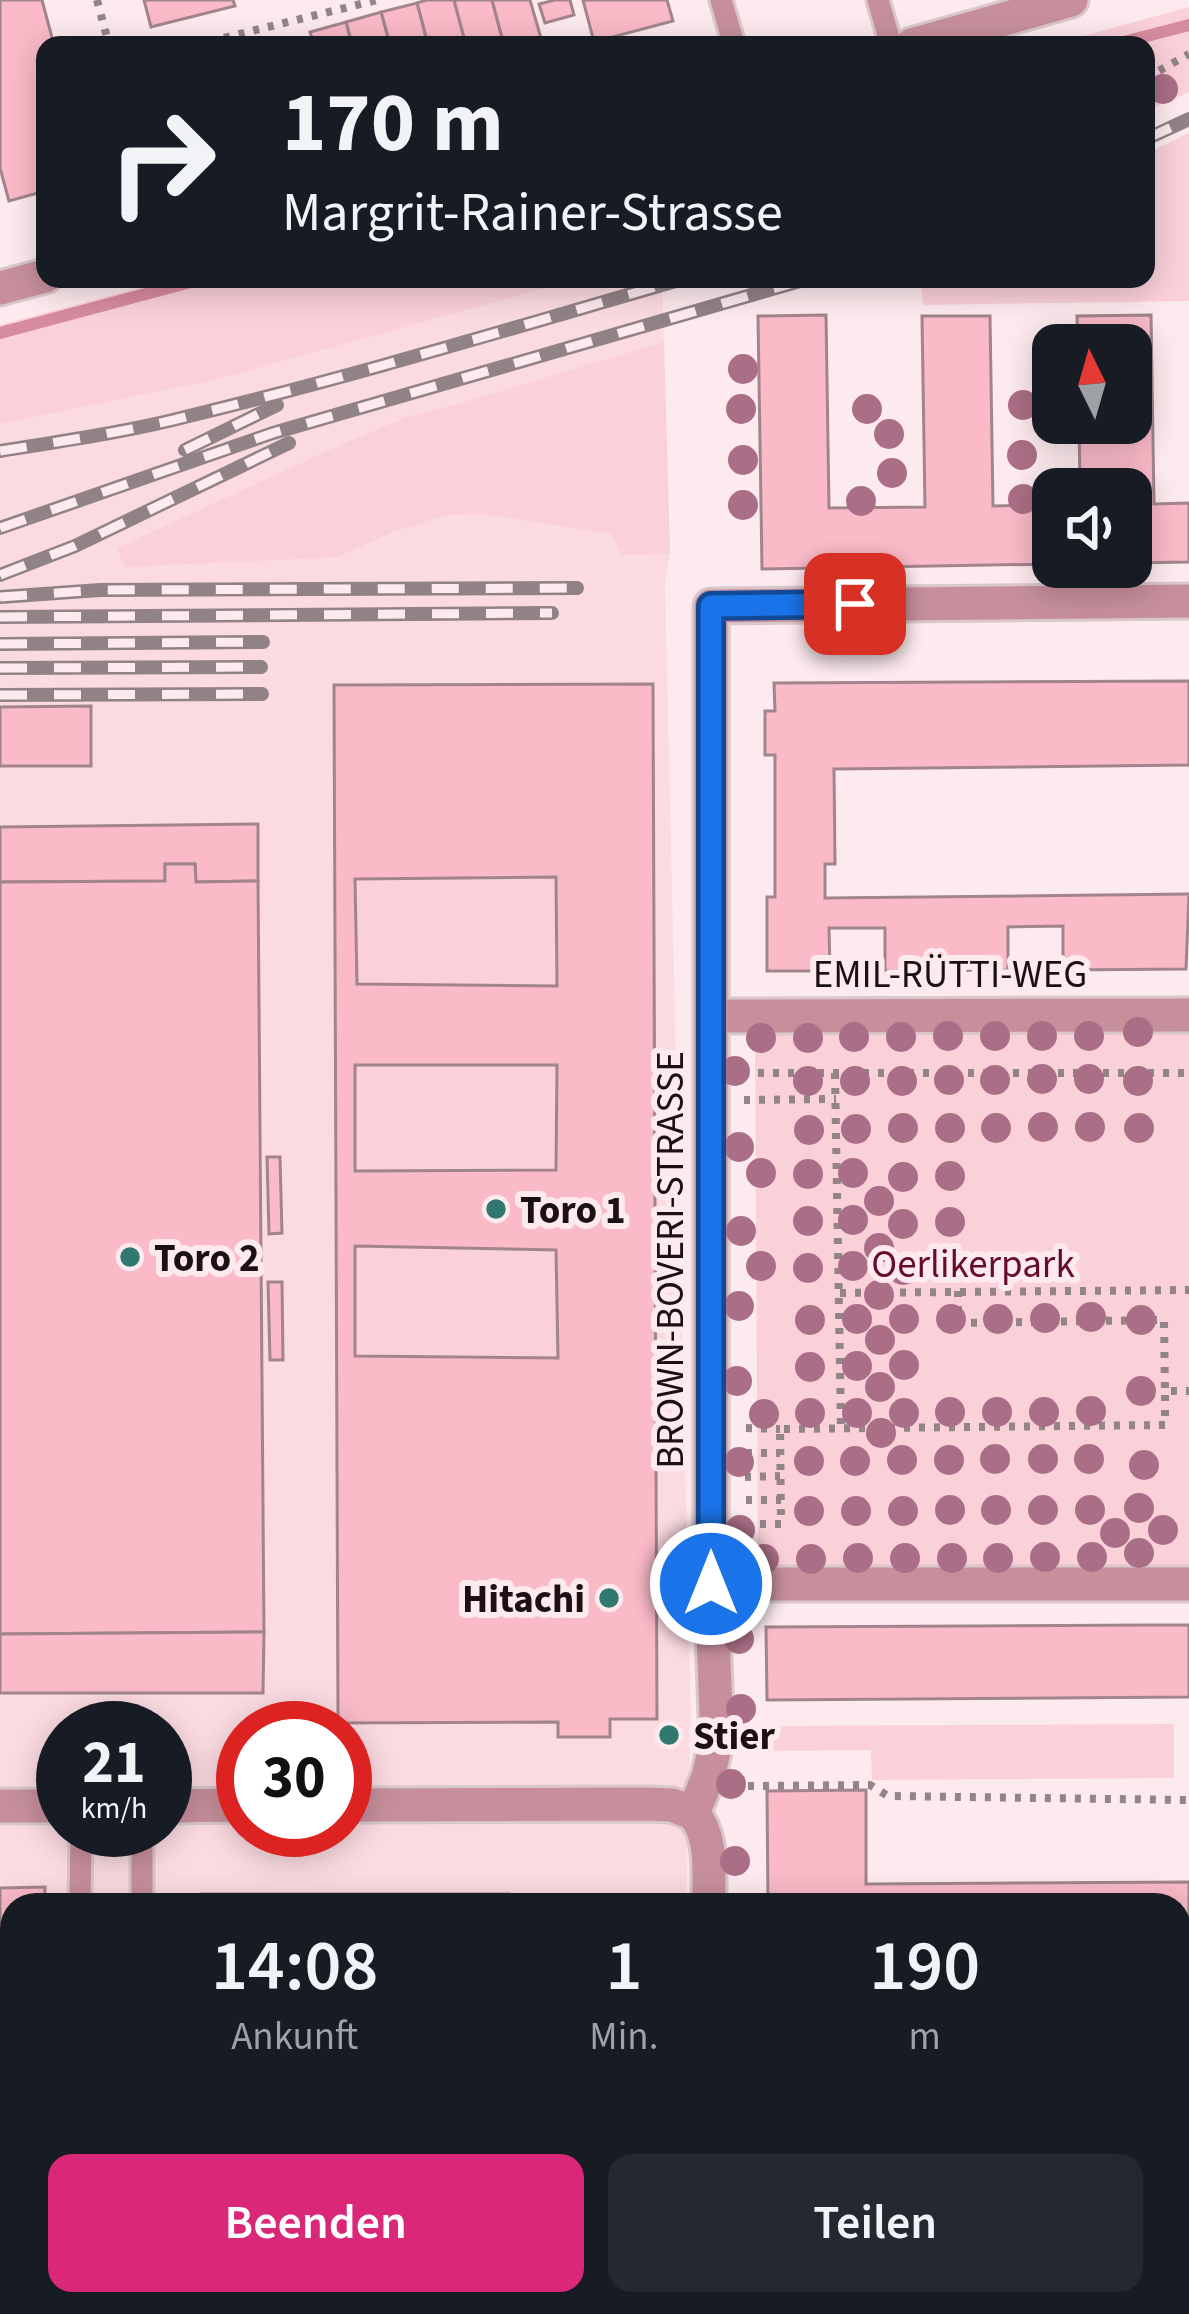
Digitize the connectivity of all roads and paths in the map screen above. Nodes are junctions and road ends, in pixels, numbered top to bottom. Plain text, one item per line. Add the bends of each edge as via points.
1 (97, 0) edge
2 (377, 0) edge
3 (721, 0) edge
4 (878, 0) edge
5 (1071, 0) edge
6 (107, 36) edge
7 (231, 36) edge
8 (731, 36) edge
9 (888, 36) edge
10 (945, 36) edge
11 (1189, 55) edge
12 (1155, 73) edge
13 (36, 278) edge
14 (0, 288) edge
15 (1189, 601) edge
16 (1189, 1015) edge
17 (712, 1016) junction
18 (1189, 1072) edge
19 (756, 1073) dead end
20 (836, 1073) junction
21 (756, 1099) dead end
22 (836, 1099) junction
23 (1189, 1290) edge
24 (958, 1291) junction
25 (840, 1294) junction
26 (1165, 1391) junction
27 (1189, 1391) edge
28 (757, 1428) dead end
29 (841, 1428) junction
30 (780, 1429) junction
31 (745, 1453) dead end
32 (780, 1453) junction
33 (780, 1476) junction
34 (745, 1477) dead end
35 (745, 1499) dead end
36 (781, 1500) junction
37 (745, 1524) dead end
38 (711, 1584) junction
39 (1189, 1584) edge
40 (748, 1786) dead end
41 (1189, 1799) edge
42 (372, 1805) edge
43 (0, 1806) edge
44 (36, 1806) edge
45 (693, 1813) junction
46 (81, 1857) edge
47 (142, 1857) edge
48 (80, 1893) edge
49 (142, 1893) edge
50 (709, 1893) edge

1 - 6 path
2 - 7 path
3 - 8 lane
4 - 9 lane
5 - 10 street
11 - 12 path
13 - 14 street
15 - 17 street, BROWN-BOVERI-STRASSE via 711,606
16 - 17 street, EMIL-RÜTTI-WEG
17 - 38 street, BROWN-BOVERI-STRASSE
18 - 20 path
19 - 20 path
20 - 22 path
21 - 22 path
22 - 25 path
23 - 24 path
24 - 25 path
24 - 26 path via 958,1323 1164,1320
25 - 29 path
26 - 27 path
26 - 29 path via 1166,1425
28 - 30 path
29 - 30 path
30 - 32 path
31 - 32 path
32 - 33 path
33 - 34 path
33 - 36 path
35 - 36 path
36 - 37 path via 781,1524
38 - 39 street
38 - 45 street, BROWN-BOVERI-STRASSE via 717,1739
40 - 41 path
42 - 45 street via 646,1804
43 - 44 street
45 - 50 street via 707,1837
46 - 48 lane
47 - 49 lane

